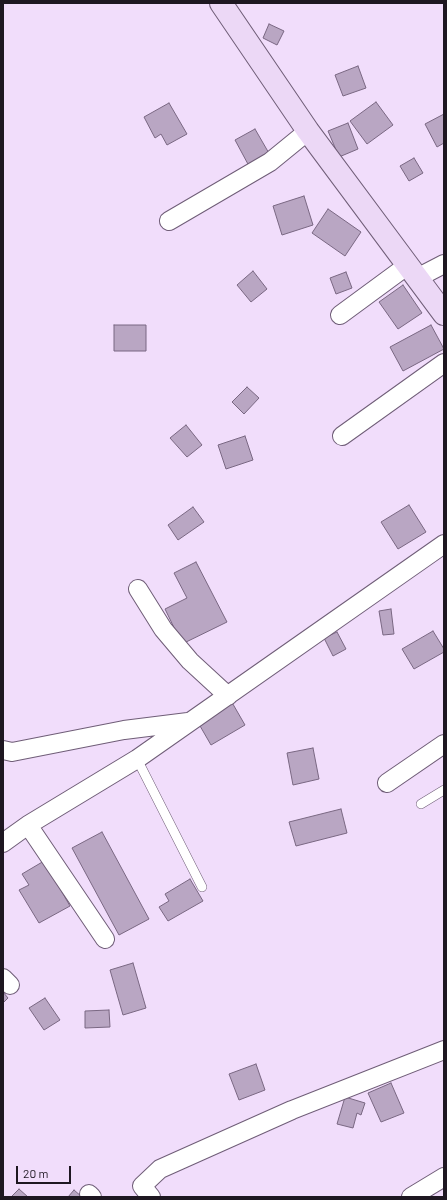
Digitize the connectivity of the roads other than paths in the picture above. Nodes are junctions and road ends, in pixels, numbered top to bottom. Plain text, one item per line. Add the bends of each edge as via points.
1 (221, 3) edge
2 (308, 131) junction
3 (169, 221) dead end
4 (444, 264) edge
5 (412, 271) junction
6 (444, 314) edge
7 (340, 315) dead end
8 (444, 363) edge
9 (342, 436) dead end
10 (444, 544) edge
11 (138, 589) dead end
12 (228, 696) junction
13 (190, 722) junction
14 (444, 744) edge
15 (3, 750) edge
16 (137, 759) junction
17 (387, 783) dead end
18 (444, 790) edge
19 (422, 804) dead end
20 (28, 825) junction
21 (3, 843) edge
22 (202, 887) dead end
23 (105, 939) dead end
24 (444, 1050) edge
25 (444, 1177) edge
26 (151, 1197) edge
27 (411, 1197) edge

1 - 2 main road
2 - 3 street via 270,162
2 - 5 main road
4 - 5 street
5 - 6 main road
5 - 7 street
8 - 9 street
10 - 12 street
11 - 12 street via 163,629 190,661
12 - 13 street
13 - 15 street via 124,730 12,752
13 - 16 street
14 - 17 street
16 - 20 street
16 - 22 lane
18 - 19 lane
20 - 21 street
20 - 23 street
24 - 26 street via 292,1110 160,1169 142,1186
25 - 27 street

